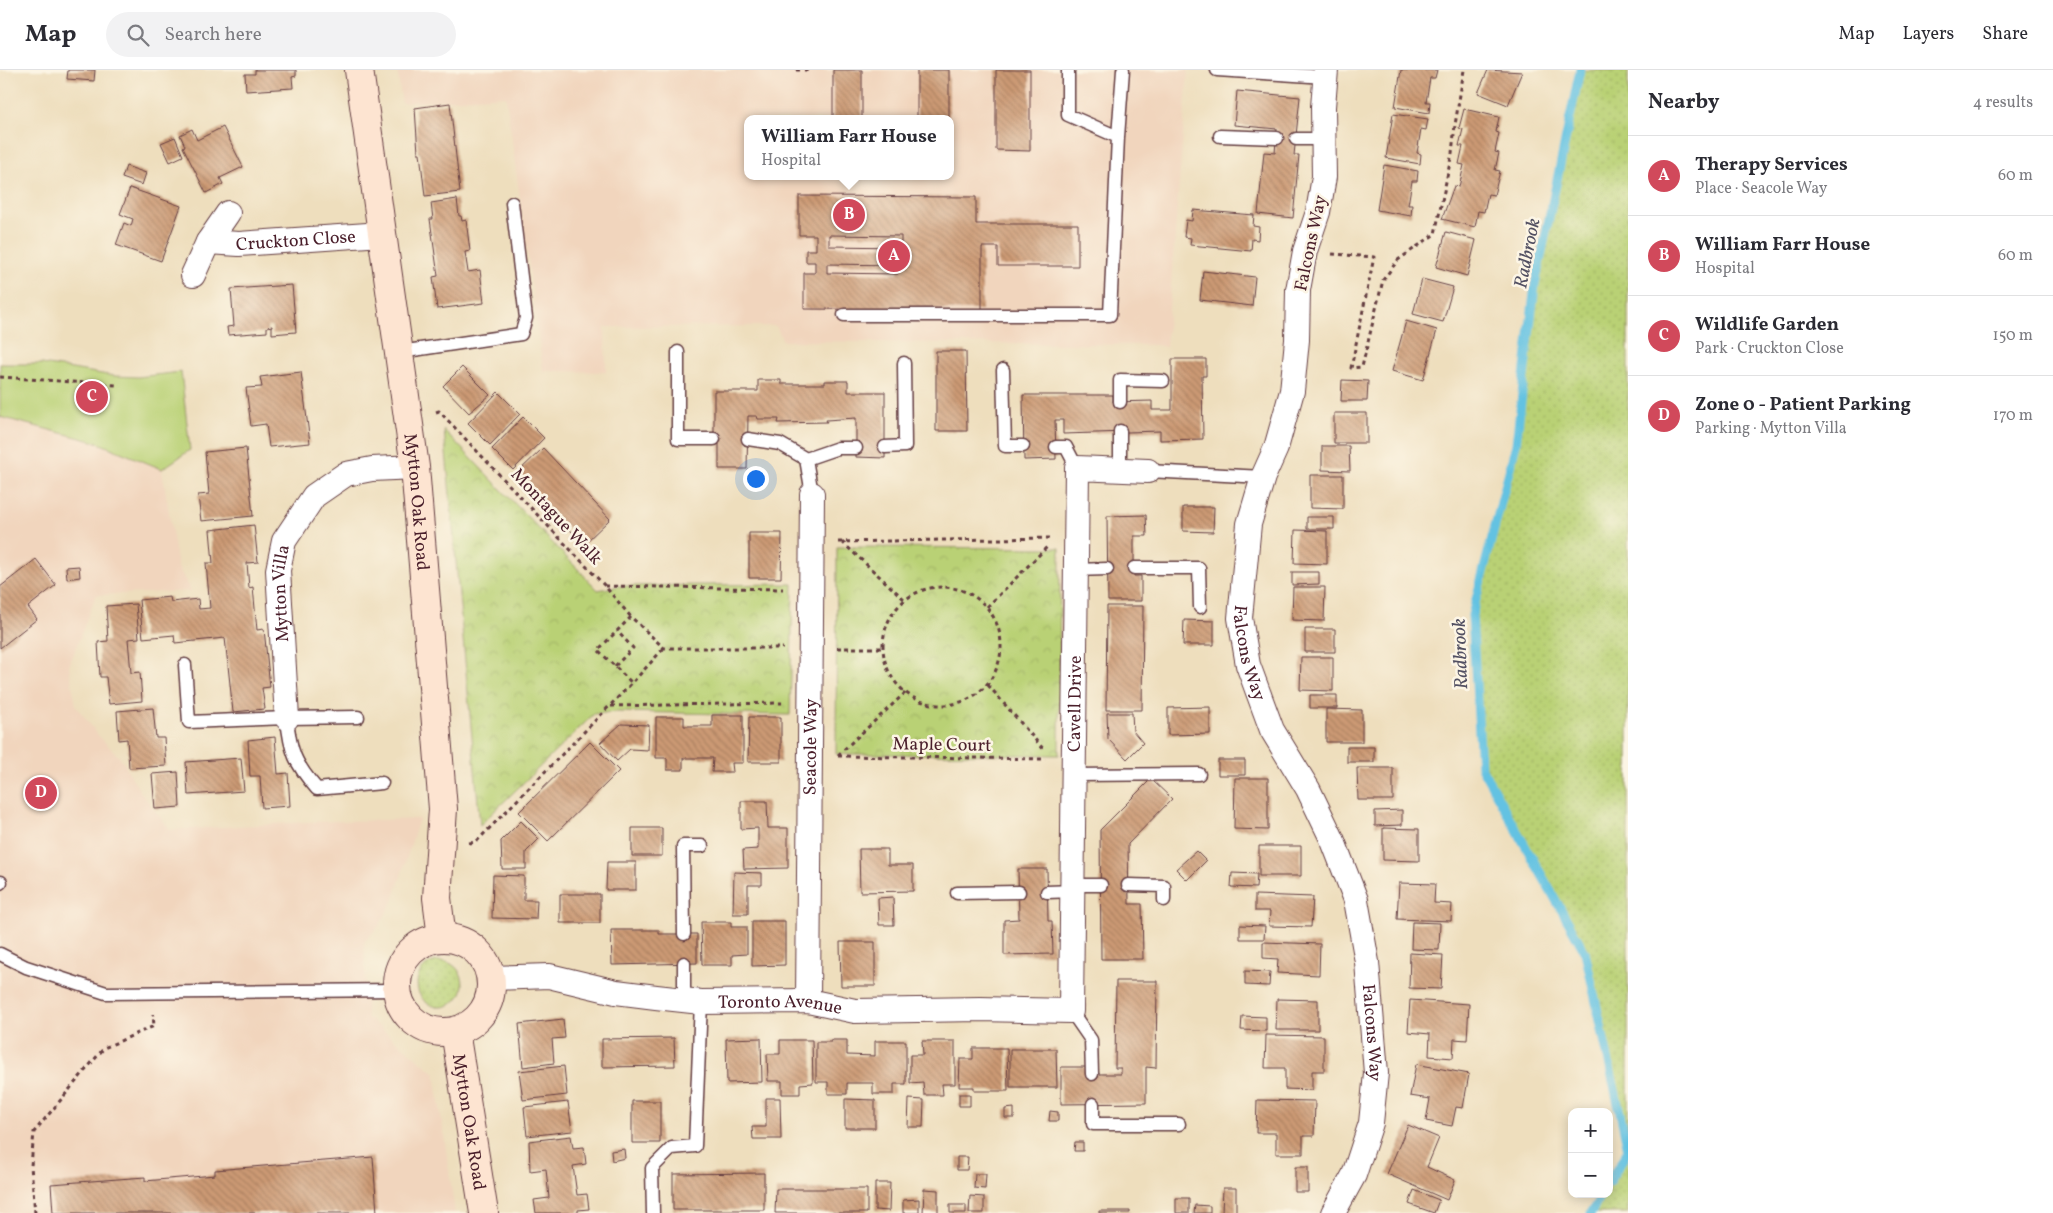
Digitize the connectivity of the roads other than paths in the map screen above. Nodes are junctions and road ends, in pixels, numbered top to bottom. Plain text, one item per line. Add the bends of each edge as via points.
1 (359, 70) edge
2 (1068, 70) edge
3 (1123, 70) edge
4 (1217, 70) edge
5 (1326, 73) edge
6 (1220, 136) dead end
7 (1118, 137) junction
8 (1277, 138) dead end
9 (1296, 139) dead end
10 (1324, 139) junction
11 (512, 203) dead end
12 (228, 213) dead end
13 (382, 234) junction
14 (208, 242) junction
15 (193, 275) dead end
16 (844, 315) dead end
17 (400, 352) junction
18 (678, 352) dead end
19 (904, 363) dead end
20 (1002, 370) dead end
21 (1163, 381) dead end
22 (1120, 402) dead end
23 (1120, 431) dead end
24 (714, 439) dead end
25 (748, 440) dead end
26 (1023, 446) dead end
27 (885, 447) dead end
28 (1056, 447) dead end
29 (856, 448) dead end
30 (806, 459) junction
31 (415, 467) junction
32 (1077, 468) junction
33 (1120, 470) junction
34 (1148, 472) joint
35 (1263, 478) junction
36 (812, 494) joint
37 (1134, 568) dead end
38 (1107, 569) dead end
39 (1075, 570) junction
40 (1200, 607) dead end
41 (185, 665) dead end
42 (358, 717) dead end
43 (287, 718) junction
44 (1199, 774) dead end
45 (1074, 775) junction
46 (382, 783) dead end
47 (702, 846) dead end
48 (1100, 885) dead end
49 (1128, 885) dead end
50 (1074, 888) junction
51 (1019, 892) dead end
52 (1047, 892) dead end
53 (957, 893) dead end
54 (1164, 900) dead end
55 (684, 934) dead end
56 (442, 938) junction
57 (0, 954) edge
58 (684, 963) dead end
59 (491, 978) junction
60 (397, 990) junction
61 (692, 1001) junction
62 (808, 1001) junction
63 (1071, 1011) junction
64 (455, 1031) junction
65 (1092, 1074) dead end
66 (1093, 1104) dead end
67 (1179, 1124) dead end
68 (484, 1213) edge
69 (653, 1213) edge
70 (1332, 1213) edge

1 - 13 main road, Mytton Oak Road
2 - 7 lane via 1068,115
3 - 7 lane
4 - 5 lane
5 - 10 street, Falcons Way
6 - 8 lane
7 - 16 lane via 1110,315
9 - 10 lane
10 - 35 street, Falcons Way via 1324,178 1298,290 1292,391 1276,448
11 - 17 lane via 526,318 521,334
12 - 14 street
13 - 14 street, Cruckton Close via 240,244
13 - 17 main road, Mytton Oak Road
14 - 15 street
17 - 31 main road, Mytton Oak Road
18 - 24 lane via 678,439
19 - 27 lane via 905,446
20 - 26 lane via 1005,446
21 - 22 lane via 1120,380
23 - 33 lane
25 - 30 lane via 780,444
28 - 32 lane via 1066,447
29 - 30 lane via 838,448
30 - 36 lane
31 - 43 street, Mytton Villa via 346,474 314,496 284,541 278,570
31 - 56 main road, Mytton Oak Road via 444,809 437,898
32 - 33 street
32 - 39 street, Cavell Drive
33 - 34 street
34 - 35 lane
35 - 70 street, Falcons Way via 1249,524 1243,568 1240,618 1248,665 1272,730 1308,790 1333,841 1356,900 1373,1021 1376,1073 1371,1123 1354,1175
36 - 62 street, Seacole Way
37 - 40 lane via 1199,568
38 - 39 lane
39 - 45 street, Cavell Drive
41 - 43 lane via 189,722
42 - 43 lane
43 - 46 lane via 289,745 300,770 317,789
44 - 45 lane
45 - 50 street, Cavell Drive
47 - 55 lane via 683,846
48 - 50 lane
49 - 54 lane via 1164,886
50 - 52 lane
50 - 63 street, Cavell Drive
51 - 53 lane
56 - 59 main road via 456,939 480,953
56 - 60 main road via 418,946 408,954 398,977
57 - 60 lane via 106,993
58 - 61 lane
59 - 61 street, Toronto Avenue via 549,976 616,992
59 - 64 main road, Mytton Oak Road via 487,1006 468,1026
60 - 64 main road, Mytton Oak Road via 402,1005 423,1028 438,1032
61 - 62 street, Toronto Avenue
61 - 69 lane via 695,1146 672,1148 652,1168
62 - 63 street, Toronto Avenue via 855,1011
63 - 65 lane via 1091,1040
64 - 68 main road, Mytton Oak Road
66 - 67 lane via 1094,1124

